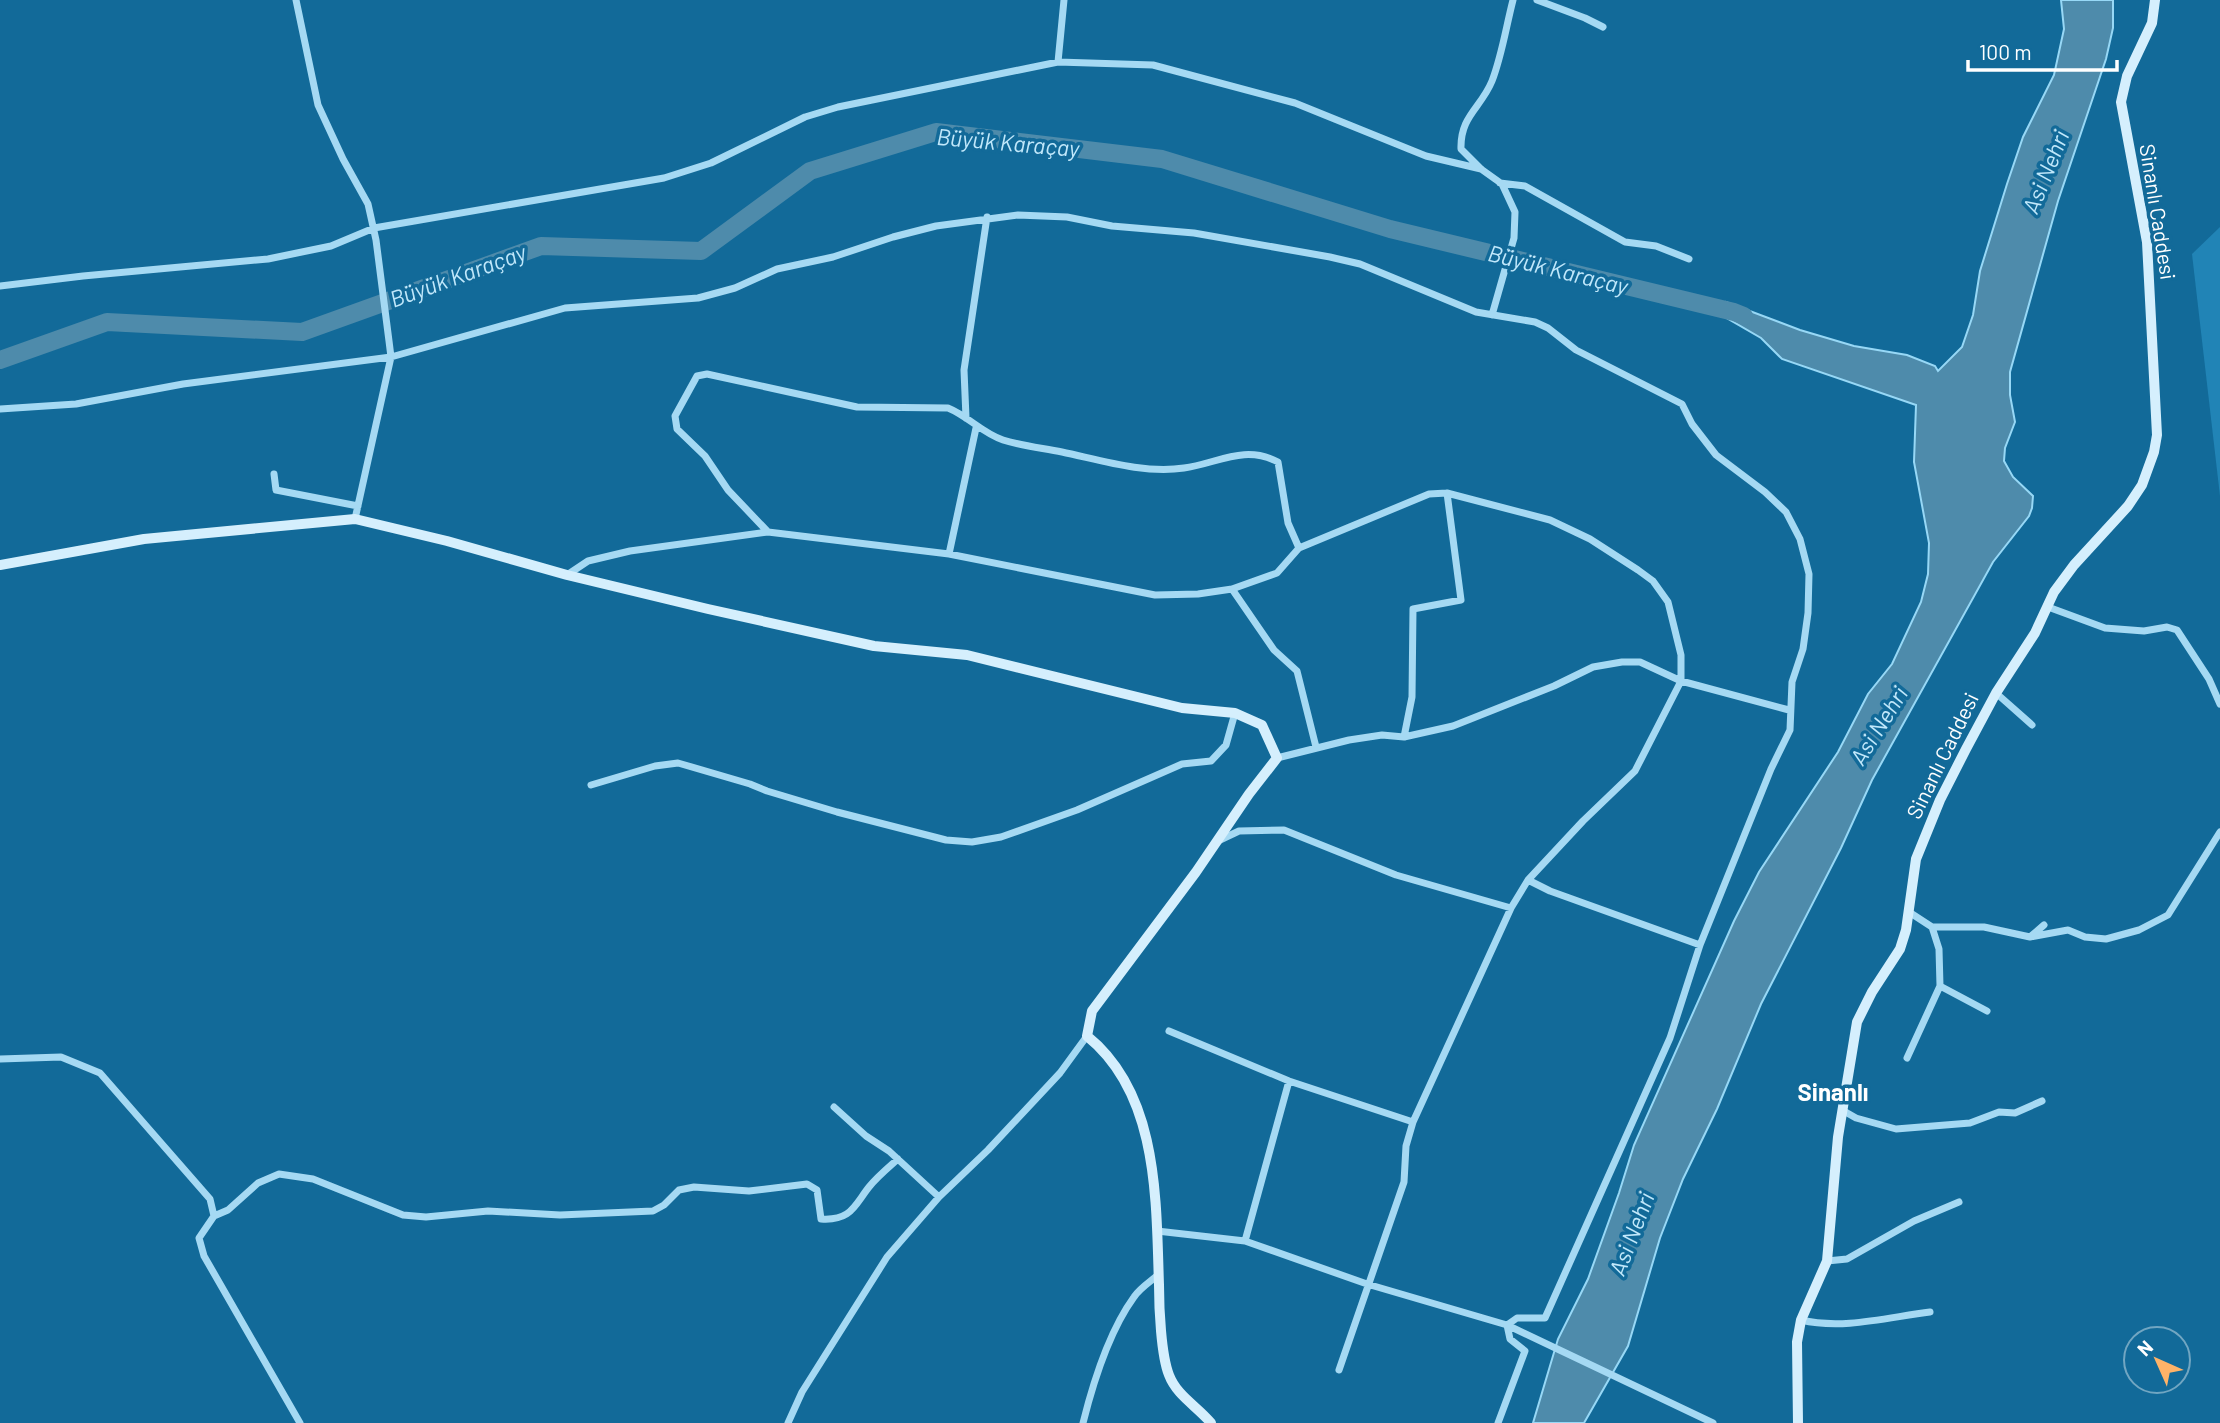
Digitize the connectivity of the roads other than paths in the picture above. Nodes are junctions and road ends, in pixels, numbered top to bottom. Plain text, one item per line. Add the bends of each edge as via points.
1 (296, 0) edge
2 (1064, 0) edge
3 (1513, 0) edge
4 (1537, 0) edge
5 (2155, 0) edge
6 (1603, 27) dead end
7 (1058, 62) junction
8 (1481, 169) junction
9 (1500, 183) junction
10 (988, 217) junction
11 (374, 229) junction
12 (1689, 260) dead end
13 (0, 286) edge
14 (1492, 315) junction
15 (391, 357) junction
16 (0, 409) edge
17 (966, 418) junction
18 (976, 428) junction
19 (274, 474) dead end
20 (1447, 493) junction
21 (358, 506) junction
22 (355, 519) junction
23 (768, 532) junction
24 (1299, 548) junction
25 (949, 554) junction
26 (0, 565) edge
27 (567, 575) junction
28 (1232, 589) junction
29 (2048, 607) junction
30 (1681, 681) junction
31 (1996, 693) junction
32 (2220, 704) edge
33 (1789, 710) junction
34 (1235, 713) junction
35 (2032, 725) dead end
36 (1404, 737) junction
37 (1316, 747) junction
38 (1277, 758) junction
39 (591, 785) dead end
40 (2220, 832) edge
41 (1217, 841) junction
42 (1528, 880) junction
43 (1511, 908) junction
44 (1909, 912) junction
45 (2044, 925) dead end
46 (1932, 927) junction
47 (2030, 937) junction
48 (1700, 945) junction
49 (1940, 986) junction
50 (1987, 1011) dead end
51 (1169, 1031) dead end
52 (1087, 1036) junction
53 (1907, 1058) dead end
54 (0, 1059) edge
55 (1289, 1081) junction
56 (2042, 1101) dead end
57 (834, 1107) dead end
58 (1842, 1110) junction
59 (1413, 1122) junction
60 (898, 1159) junction
61 (939, 1197) junction
62 (1959, 1202) dead end
63 (214, 1216) junction
64 (1157, 1231) junction
65 (1245, 1241) junction
66 (1827, 1261) junction
67 (1158, 1275) junction
68 (1367, 1284) junction
69 (1930, 1312) dead end
70 (1801, 1320) junction
71 (1507, 1325) junction
72 (1339, 1370) dead end
73 (300, 1423) edge
74 (788, 1423) edge
75 (1083, 1423) edge
76 (1211, 1423) edge
77 (1498, 1423) edge
78 (1713, 1423) edge
79 (1798, 1423) edge

1 - 11 street via 317,106 368,204
2 - 7 street
3 - 8 street via 1486,95 1468,117 1461,136 1461,149
4 - 6 street
5 - 29 street, Sinanlı Caddesi via 2152,23 2121,102 2147,242 2157,435 2142,485 2074,565
7 - 8 street via 1153,65 1295,103 1426,156
7 - 11 street via 838,107 805,117 711,163 664,178
8 - 9 street
9 - 12 street via 1525,186 1625,242 1656,246
9 - 14 street via 1515,212 1514,238
10 - 14 street via 1067,217 1330,257 1394,276
10 - 15 street via 778,269 698,298 565,308
10 - 17 street via 964,370
11 - 13 street via 331,246 268,259
11 - 15 street
14 - 33 street via 1548,328 1576,350 1682,404 1716,456 1786,512 1800,539 1809,574 1804,649 1792,682
15 - 16 street via 183,384 76,404
15 - 21 street
17 - 18 street
17 - 23 street via 948,408 857,407 707,374 697,376 675,416 677,429
18 - 24 street via 1003,440 1140,467 1184,468 1223,456 1265,455 1278,462 1288,523
18 - 25 street
19 - 21 street via 276,490
20 - 24 street via 1429,494
20 - 30 street via 1550,520 1590,539 1653,581 1668,602 1681,655
20 - 36 street via 1461,600 1413,609 1412,697
21 - 22 street
22 - 26 street via 144,539
22 - 27 street
23 - 25 street
23 - 27 street via 630,551 588,561
24 - 28 street via 1277,572
25 - 28 street via 1155,595
27 - 34 street via 874,646 967,655 1182,708
28 - 37 street via 1274,650 1297,671
29 - 31 street, Sinanlı Caddesi
29 - 32 street via 2105,628 2177,630
30 - 33 street
30 - 36 street via 1640,662 1593,667 1453,726
30 - 42 street via 1635,771
31 - 35 street
31 - 44 street, Sinanlı Caddesi via 1940,800 1916,859
33 - 48 street via 1790,730
34 - 38 street via 1262,725
34 - 39 street via 1226,744 1211,761 1182,764 1077,810 1002,837 972,842 946,840 837,812 678,763
36 - 37 street via 1382,735
37 - 38 street
38 - 41 street
40 - 47 street via 2168,915 2139,930 2106,939 2068,930
41 - 43 street via 1239,831 1284,830 1396,875
41 - 52 street via 1092,1011
42 - 43 street
42 - 48 street
43 - 59 street
44 - 46 street
44 - 58 street, Sinanlı Caddesi via 1899,949 1857,1022
45 - 47 street
46 - 47 street via 1984,927
46 - 49 street via 1939,949
48 - 71 street via 1670,1038 1545,1318 1517,1318
49 - 50 street
49 - 53 street
51 - 55 street
52 - 61 street via 1060,1073
52 - 64 street via 1121,1074 1141,1113
54 - 63 street via 61,1057 100,1073 211,1199
55 - 59 street
55 - 65 street
56 - 58 street via 1970,1123 1896,1129
57 - 60 street
58 - 66 street, Sinanlı Caddesi
59 - 68 street via 1404,1182
60 - 61 street
60 - 63 street via 868,1188 854,1210 835,1220 821,1219 817,1190 807,1184 749,1191 694,1187 679,1191 653,1211 488,1211 426,1217 403,1215 313,1179 279,1174 258,1183 228,1210
61 - 74 street via 887,1258 802,1392
62 - 66 street via 1847,1259
63 - 73 street via 199,1238 204,1256
64 - 65 street
64 - 67 street
65 - 68 street
66 - 70 street, Sinanlı Caddesi
67 - 75 street via 1123,1314
67 - 76 street via 1167,1371 1182,1396
68 - 71 street
68 - 72 street
69 - 70 street via 1846,1323
70 - 79 street, Sinanlı Caddesi
71 - 77 street via 1510,1339 1525,1351
71 - 78 street

